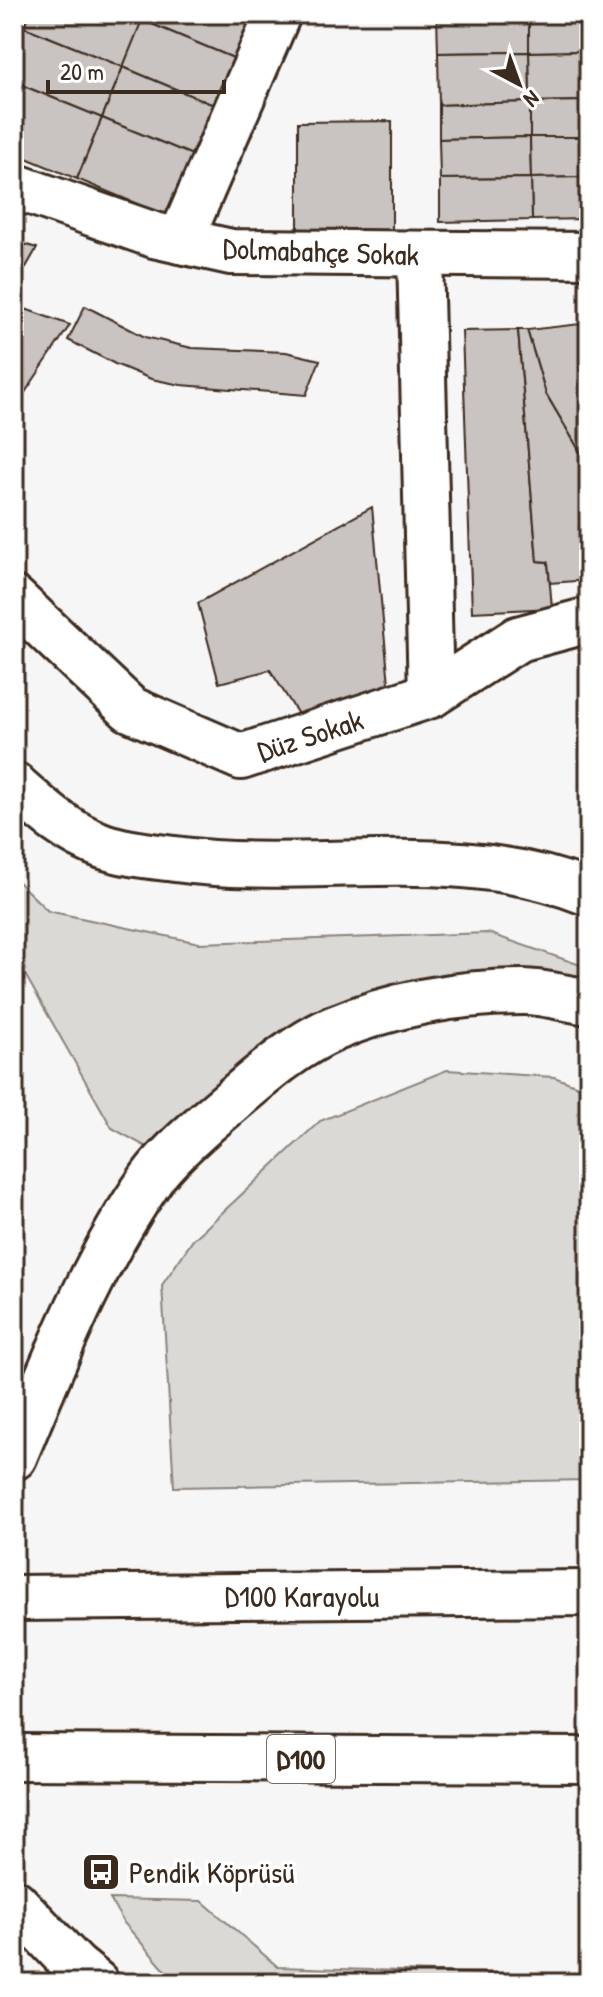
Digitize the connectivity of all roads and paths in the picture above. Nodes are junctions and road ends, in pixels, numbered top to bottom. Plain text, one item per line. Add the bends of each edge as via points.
1 (278, 14) edge
2 (14, 186) edge
3 (180, 241) junction
4 (420, 255) junction
5 (589, 255) edge
6 (14, 599) edge
7 (589, 620) edge
8 (431, 695) junction
9 (14, 785) edge
10 (589, 893) edge
11 (589, 1002) edge
12 (14, 1457) edge
13 (589, 1562) edge
14 (589, 1593) edge
15 (490, 1595) junction
16 (14, 1598) edge
17 (14, 1757) edge
18 (589, 1760) edge
19 (14, 1902) edge
20 (96, 1983) edge

1 - 3 main road
2 - 3 main road, Dolmabahçe Sokak
3 - 4 main road, Dolmabahçe Sokak via 231,252
4 - 5 main road, Dolmabahçe Sokak
4 - 8 main road
6 - 8 main road, Düz Sokak via 130,709 241,757
7 - 8 main road, Düz Sokak via 518,639
9 - 10 main road via 56,823 104,846 154,856 221,865 463,864 566,883
11 - 12 main road via 526,992 461,995 401,1007 331,1030 280,1060 216,1113 153,1176 108,1246
13 - 15 main road
14 - 15 main road, D100 Karayolu
15 - 16 main road, D100 Karayolu
17 - 18 main road, D100
19 - 20 main road

